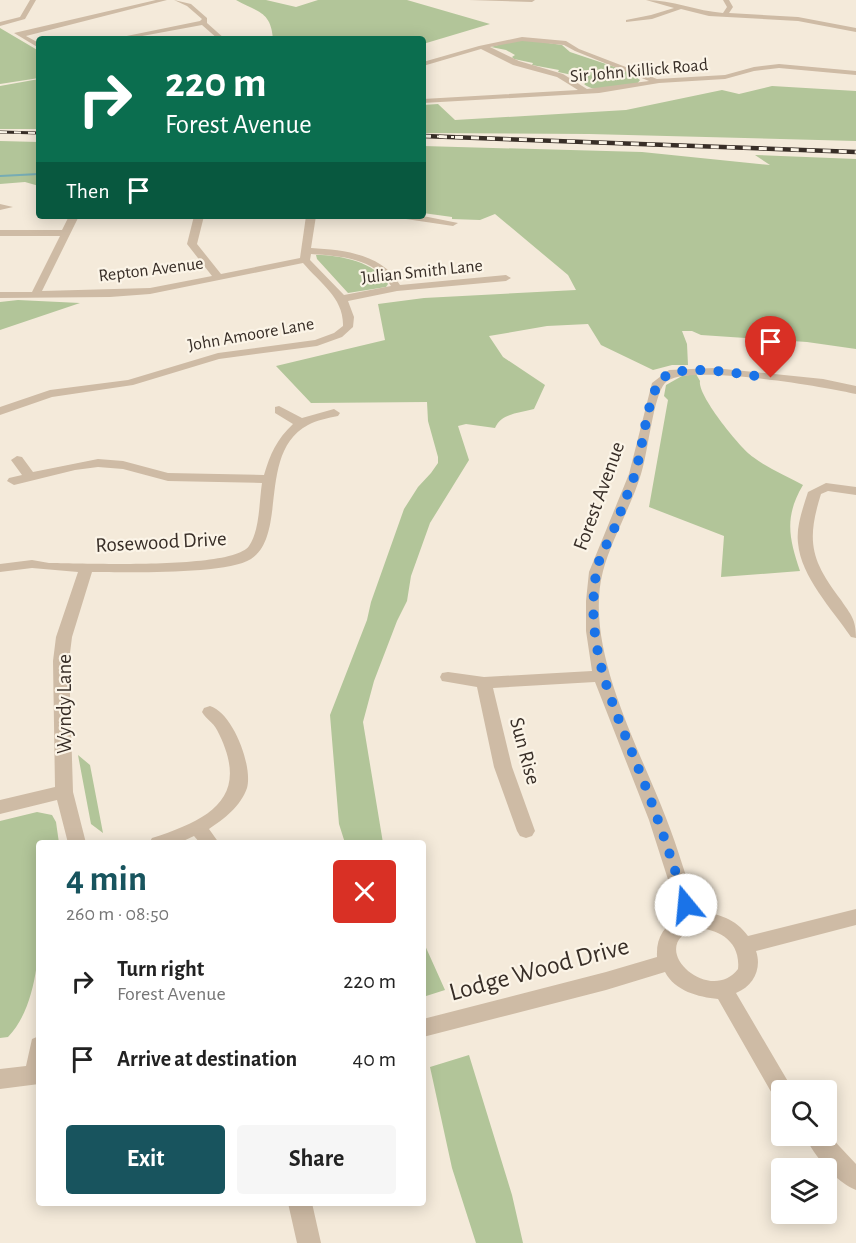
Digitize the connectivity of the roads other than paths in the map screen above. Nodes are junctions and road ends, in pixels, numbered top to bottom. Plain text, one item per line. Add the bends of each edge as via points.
1 (33, 0) edge
2 (164, 0) edge
3 (177, 0) edge
4 (472, 0) edge
5 (532, 0) edge
6 (649, 0) edge
7 (726, 0) edge
8 (679, 8) junction
9 (725, 15) junction
10 (640, 19) junction
11 (628, 21) dead end
12 (203, 23) junction
13 (1, 24) edge
14 (650, 24) dead end
15 (856, 30) edge
16 (21, 35) junction
17 (132, 36) edge
18 (218, 36) edge
19 (36, 44) edge
20 (481, 47) junction
21 (426, 63) edge
22 (856, 73) edge
23 (655, 81) junction
24 (585, 92) junction
25 (426, 101) edge
26 (73, 219) edge
27 (198, 219) edge
28 (311, 219) edge
29 (426, 219) edge
30 (453, 223) dead end
31 (0, 233) edge
32 (66, 233) junction
33 (305, 256) junction
34 (219, 278) junction
35 (506, 278) dead end
36 (397, 288) junction
37 (36, 294) junction
38 (0, 295) edge
39 (341, 299) junction
40 (856, 390) edge
41 (279, 410) dead end
42 (0, 411) edge
43 (334, 413) dead end
44 (301, 423) junction
45 (17, 460) dead end
46 (30, 477) junction
47 (270, 479) junction
48 (14, 481) dead end
49 (856, 491) edge
50 (87, 567) junction
51 (0, 568) edge
52 (851, 617) edge
53 (856, 633) edge
54 (601, 676) junction
55 (448, 677) dead end
56 (484, 682) junction
57 (210, 712) dead end
58 (64, 792) junction
59 (0, 807) edge
60 (198, 828) junction
61 (526, 831) dead end
62 (76, 840) edge
63 (166, 840) edge
64 (208, 840) edge
65 (856, 917) edge
66 (691, 920) junction
67 (745, 945) junction
68 (668, 962) junction
69 (724, 990) junction
70 (426, 1027) edge
71 (36, 1075) edge
72 (0, 1079) edge
73 (776, 1080) edge
74 (824, 1146) edge
75 (856, 1179) edge
76 (301, 1206) edge
77 (309, 1243) edge

1 - 13 street via 23,18
2 - 16 street
3 - 12 street via 206,19
4 - 5 street
6 - 8 street
7 - 9 street via 730,7
8 - 9 street
8 - 10 street
9 - 15 street via 798,19
10 - 11 street
10 - 14 street
12 - 17 street
12 - 18 street
13 - 16 street
16 - 19 street
20 - 21 street
20 - 23 street via 522,39 566,43
20 - 24 street via 514,62 566,77
22 - 23 street, Sir John Killick Road via 779,66 725,77
23 - 24 street, Sir John Killick Road
24 - 25 street, Sir John Killick Road
26 - 32 street
27 - 34 street via 192,244
28 - 33 street
29 - 30 street
31 - 32 street
32 - 37 street
33 - 34 street, Repton Avenue
33 - 36 street, Repton Avenue via 336,254 374,264 384,270
33 - 39 street, John Amoore Lane
34 - 37 street, Repton Avenue via 126,294
35 - 36 street, Julian Smith Lane
36 - 39 street, Julian Smith Lane
37 - 38 street, Repton Avenue
39 - 42 street, John Amoore Lane via 347,310 348,327 324,341 218,356 141,380 59,392
40 - 54 street, Forest Avenue via 823,382 693,370 674,372 658,383 635,474 596,572 594,631
41 - 44 street
43 - 44 street, Rosewood Drive
44 - 47 street, Rosewood Drive via 279,446
45 - 46 street
46 - 47 street via 108,463 168,477
46 - 48 street
47 - 50 street, Rosewood Drive via 259,544 247,556 194,565
49 - 52 street via 834,487 815,492 805,543 812,565
50 - 51 street, Rosewood Drive via 33,564
50 - 58 street, Wyndy Lane via 64,637 61,661
52 - 53 street
54 - 56 street
54 - 66 street, Forest Avenue via 658,820
55 - 56 street
56 - 61 street, Sun Rise via 503,767
57 - 60 street via 223,721 240,777 226,804
58 - 59 street
58 - 62 street, Wyndy Lane
60 - 63 street
60 - 64 street
65 - 67 street
66 - 67 street via 721,924
66 - 68 street via 670,933 665,946
67 - 69 street via 747,972 738,983
68 - 69 street via 690,985
68 - 70 street, Lodge Wood Drive
69 - 73 street
71 - 72 street
74 - 75 street
76 - 77 street

